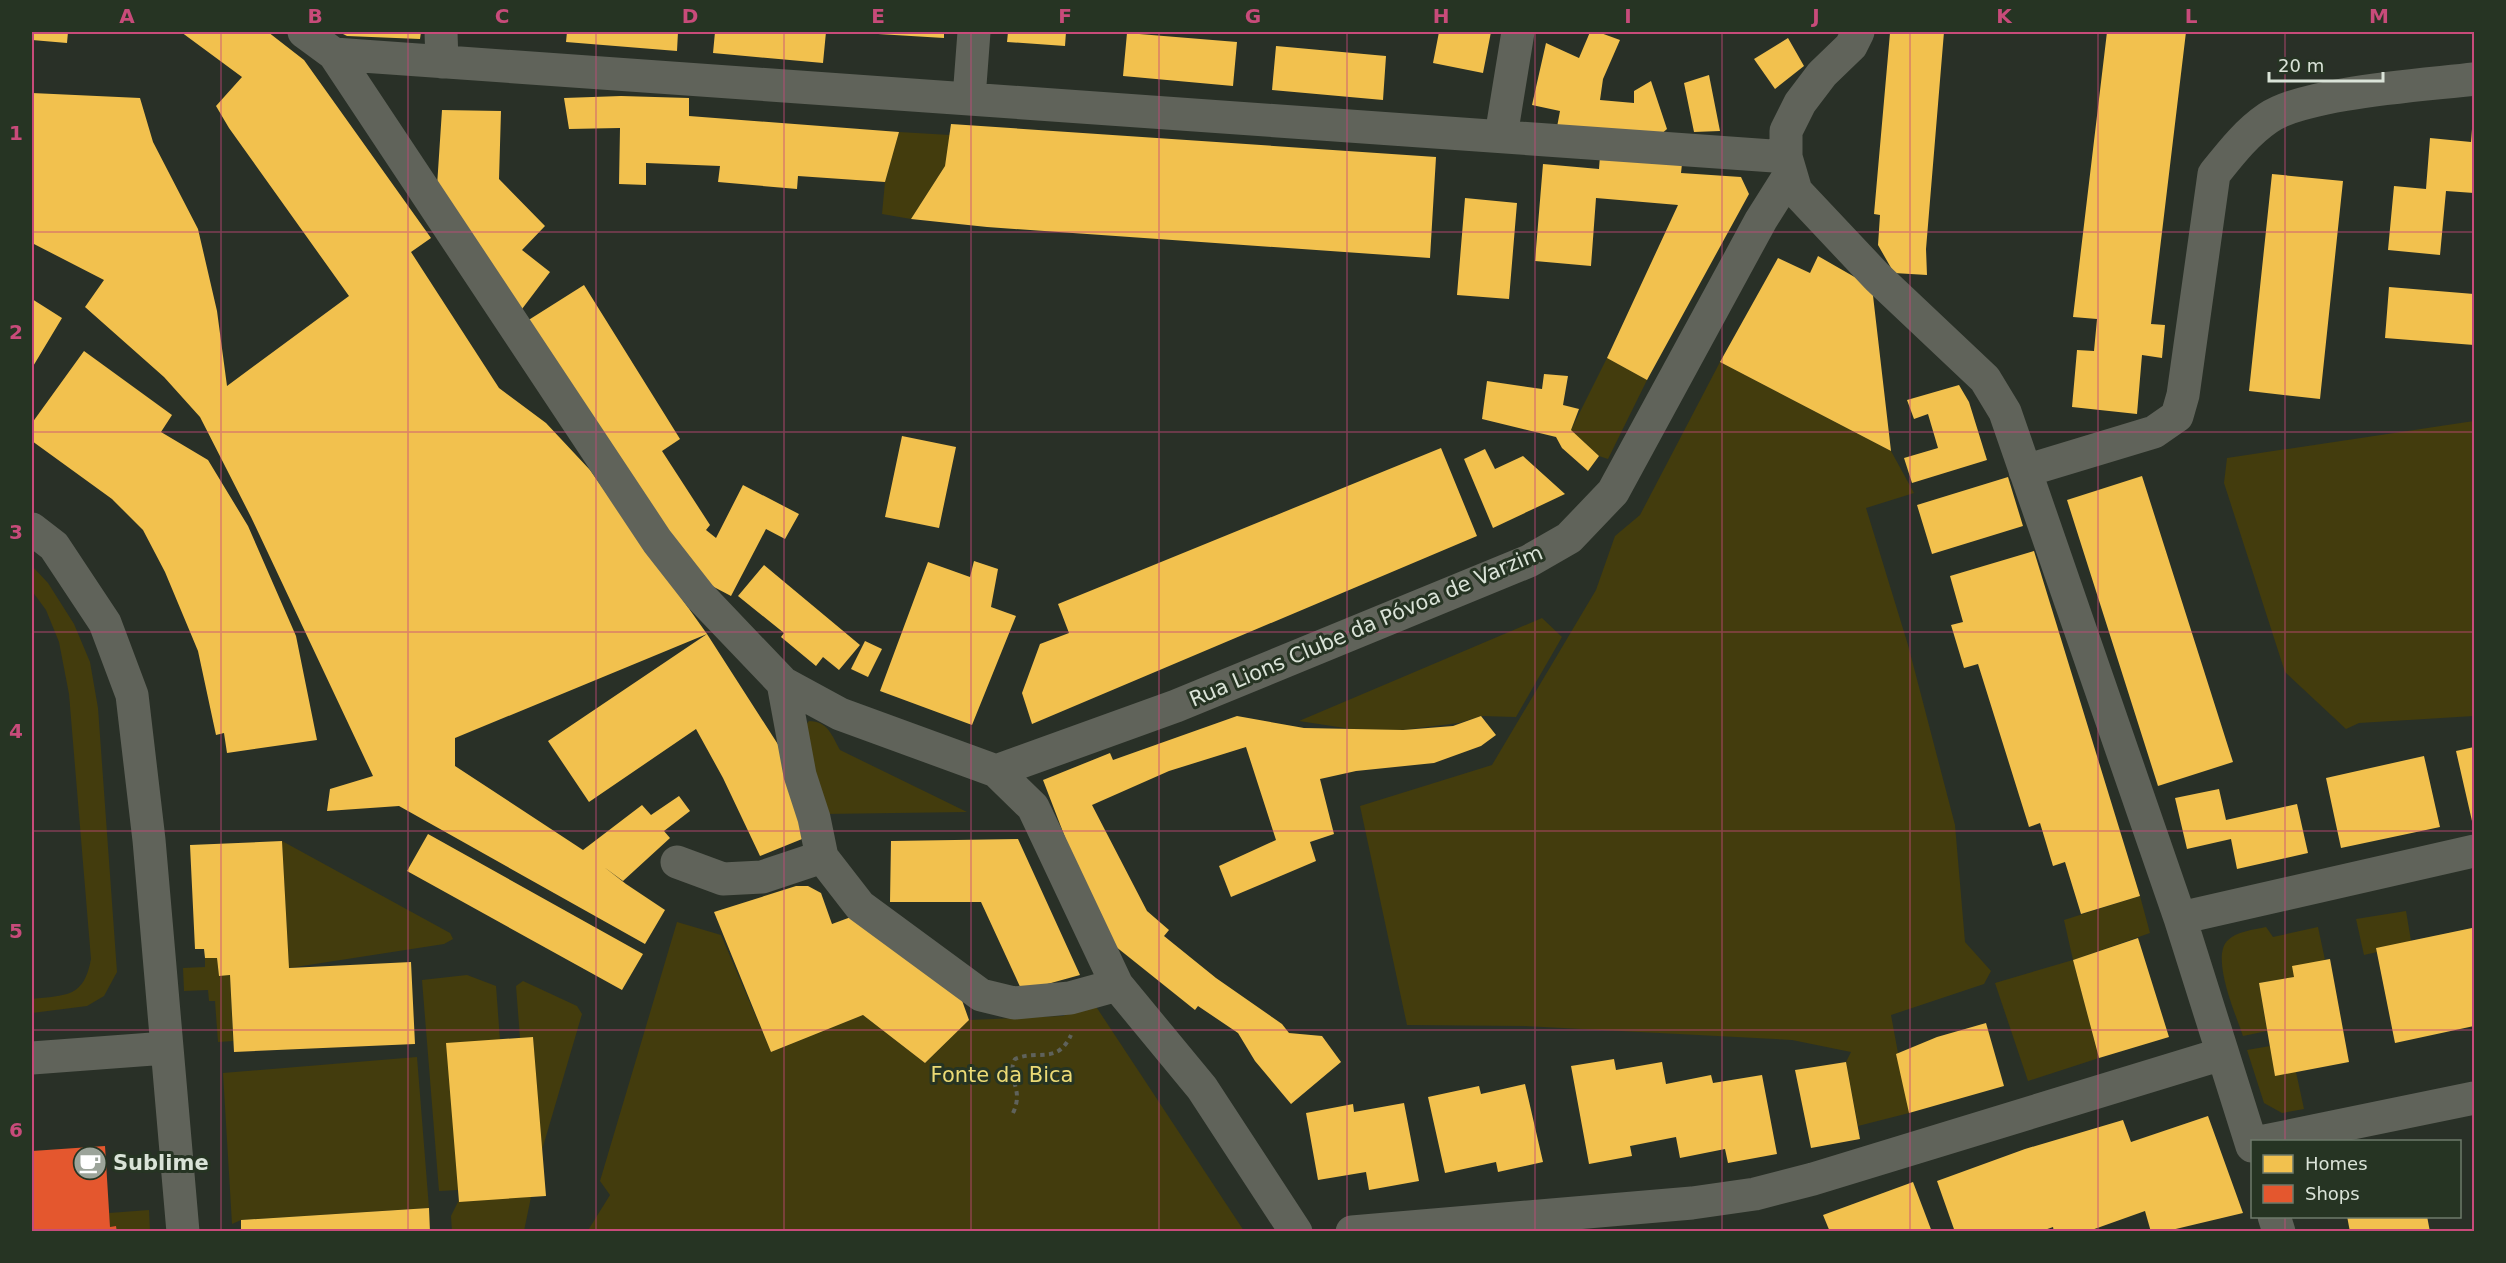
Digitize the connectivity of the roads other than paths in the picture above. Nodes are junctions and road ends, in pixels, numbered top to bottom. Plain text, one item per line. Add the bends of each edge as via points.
1 (304, 32) edge
2 (974, 32) edge
3 (1518, 32) edge
4 (1858, 32) edge
5 (441, 47) edge
6 (334, 54) junction
7 (2475, 79) edge
8 (969, 98) junction
9 (1501, 136) junction
10 (1788, 166) junction
11 (2025, 471) junction
12 (32, 529) edge
13 (783, 683) junction
14 (996, 771) junction
15 (2475, 851) edge
16 (822, 857) junction
17 (677, 862) dead end
18 (2180, 918) junction
19 (1117, 985) junction
20 (166, 1048) junction
21 (2223, 1054) junction
22 (32, 1058) edge
23 (2475, 1098) edge
24 (2253, 1140) edge
25 (2269, 1140) edge
26 (183, 1232) edge
27 (1296, 1232) edge
28 (1352, 1232) edge

1 - 6 street
2 - 8 street
3 - 9 street
4 - 10 street via 1851,46 1800,103 1786,131
5 - 6 street
5 - 8 street
6 - 13 street via 657,541 700,596
7 - 11 street via 2312,101 2269,117 2234,148 2214,174 2177,416 2154,432
8 - 9 street
9 - 10 street
10 - 11 street via 1796,191 1877,277 1985,379 2005,412
10 - 14 street, Rua Lions Clube da Póvoa de Varzim via 1613,492 1569,538 1529,561 1187,701
11 - 18 street
12 - 20 street via 54,546 105,623 132,695 149,840
13 - 14 street via 840,714
13 - 16 street via 800,776
14 - 19 street via 1033,807
15 - 18 street
16 - 17 street via 762,878 723,879
16 - 19 street via 860,906 981,995 1014,1003 1070,998
18 - 21 street
19 - 27 street via 1202,1088
20 - 22 street
20 - 26 street
21 - 24 street
21 - 28 street via 1755,1194 1692,1203
23 - 25 street

